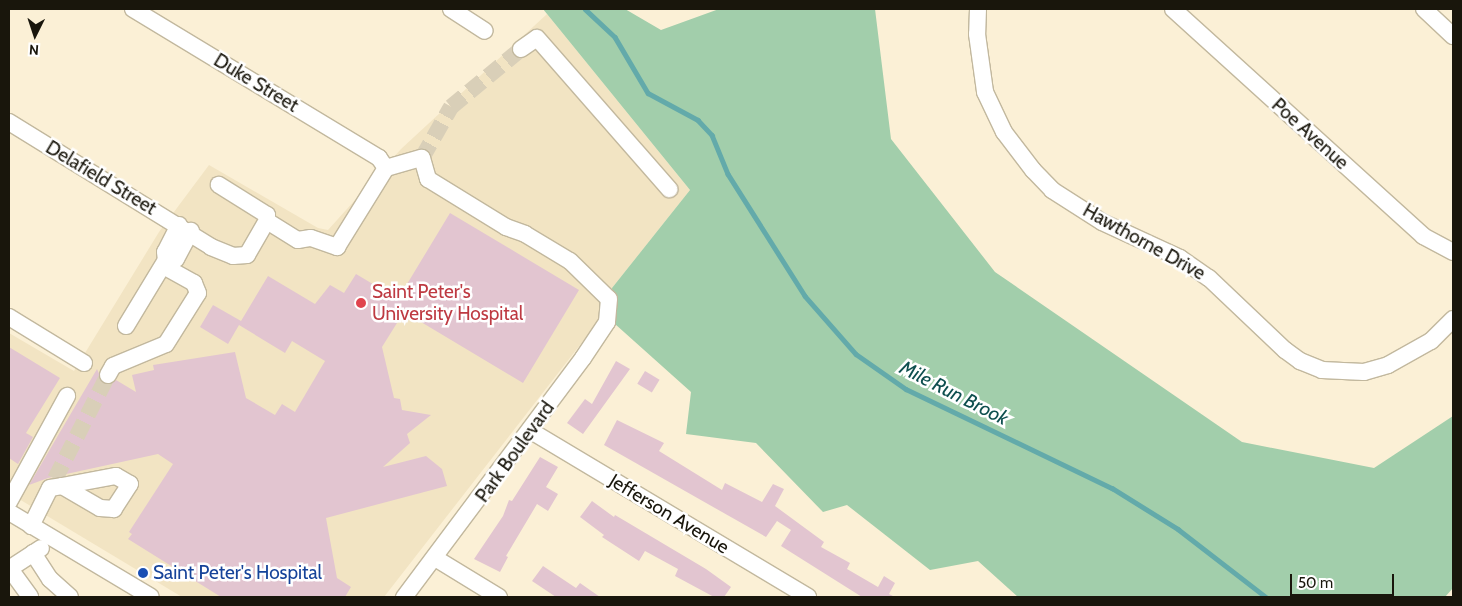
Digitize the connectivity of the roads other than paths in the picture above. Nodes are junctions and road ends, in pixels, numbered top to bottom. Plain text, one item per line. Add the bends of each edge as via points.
1 (133, 9) edge
2 (451, 9) edge
3 (978, 9) edge
4 (1173, 9) edge
5 (1424, 9) edge
6 (485, 31) dead end
7 (1453, 36) edge
8 (521, 49) tunnel mouth
9 (9, 122) edge
10 (382, 163) junction
11 (219, 185) dead end
12 (669, 190) dead end
13 (267, 221) junction
14 (188, 230) junction
15 (1453, 252) edge
16 (165, 263) junction
17 (9, 317) edge
18 (1453, 319) edge
19 (126, 326) dead end
20 (84, 362) dead end
21 (111, 371) tunnel mouth
22 (67, 396) dead end
23 (531, 431) junction
24 (56, 484) junction
25 (9, 502) edge
26 (9, 512) edge
27 (31, 526) junction
28 (54, 539) junction
29 (33, 553) junction
30 (435, 558) junction
31 (9, 569) edge
32 (30, 597) edge
33 (70, 597) edge
34 (151, 597) edge
35 (404, 597) edge
36 (499, 597) edge
37 (808, 597) edge

1 - 10 street, Duke Street
2 - 6 street
3 - 18 street, Hawthorne Drive via 977,34 985,92 1004,132 1032,170 1052,190 1102,222 1180,258 1209,278 1300,361 1322,370 1364,372 1388,365 1431,341
4 - 15 street, Poe Avenue via 1423,236
5 - 7 street
8 - 12 street via 537,38
9 - 14 street, Delafield Street
10 - 13 street via 337,247 311,238 298,240
10 - 23 street, Park Boulevard via 422,158 428,179 570,261 609,299 607,322
11 - 13 street via 267,215
13 - 14 street, Delafield Street via 247,255 233,256 217,246 215,239 200,231
14 - 16 street via 165,252
16 - 19 street
16 - 21 street via 194,283 198,293 166,344
17 - 20 street
22 - 25 street
23 - 30 street, Park Boulevard
23 - 37 street, Jefferson Avenue
24 - 24 street via 116,476 130,484 114,509 100,508
24 - 27 street
26 - 27 street
27 - 28 street
28 - 29 street
28 - 34 street
29 - 31 street
29 - 33 street via 50,579
30 - 35 street, Park Boulevard
30 - 36 street
31 - 32 street

